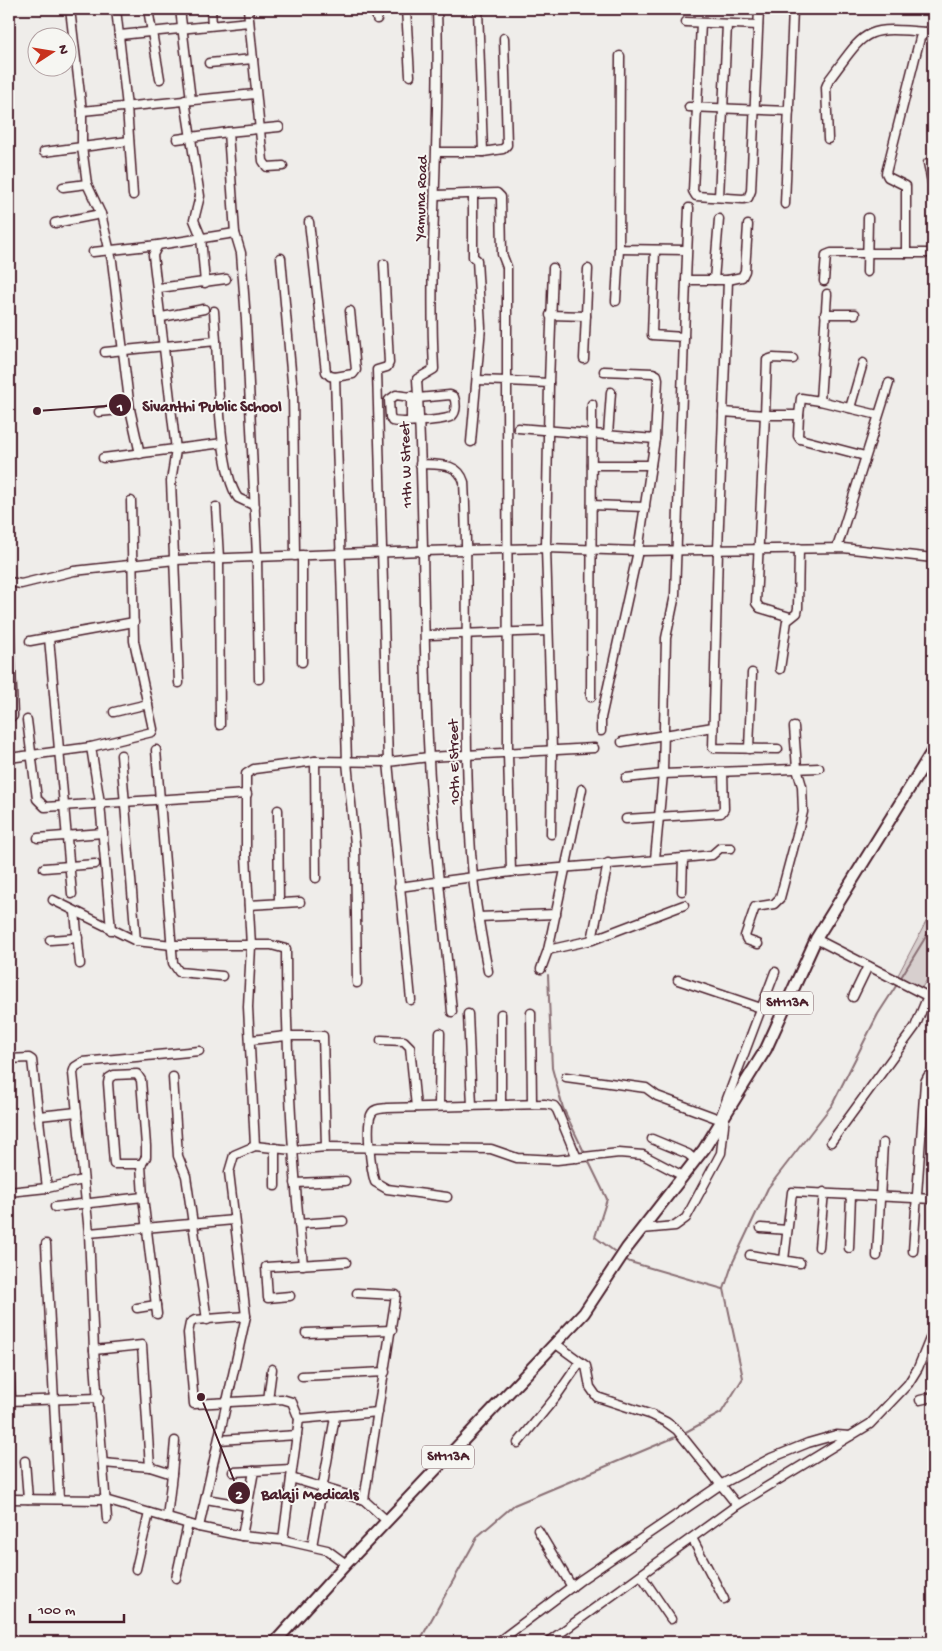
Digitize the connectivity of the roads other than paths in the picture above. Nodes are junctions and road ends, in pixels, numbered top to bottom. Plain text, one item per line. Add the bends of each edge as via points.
1 (70, 9) edge
2 (116, 9) edge
3 (148, 9) edge
4 (180, 9) edge
5 (211, 9) edge
6 (248, 9) edge
7 (376, 9) edge
8 (406, 9) edge
9 (437, 9) edge
10 (478, 9) edge
11 (759, 9) edge
12 (793, 9) edge
13 (377, 19) dead end
14 (249, 22) junction
15 (686, 22) dead end
16 (701, 23) junction
17 (727, 24) junction
18 (212, 25) junction
19 (758, 25) junction
20 (182, 28) junction
21 (151, 31) junction
22 (930, 32) edge
23 (120, 35) junction
24 (504, 38) dead end
25 (620, 56) dead end
26 (253, 60) junction
27 (209, 63) dead end
28 (410, 76) dead end
29 (160, 79) dead end
30 (255, 94) junction
31 (188, 100) junction
32 (127, 107) junction
33 (693, 107) junction
34 (723, 108) junction
35 (754, 109) junction
36 (82, 110) junction
37 (789, 110) junction
38 (279, 127) dead end
39 (259, 129) junction
40 (228, 132) junction
41 (190, 137) junction
42 (176, 139) dead end
43 (828, 139) dead end
44 (129, 141) junction
45 (82, 147) junction
46 (44, 152) dead end
47 (437, 152) junction
48 (483, 152) junction
49 (933, 162) edge
50 (283, 166) dead end
51 (87, 184) junction
52 (63, 187) dead end
53 (933, 187) edge
54 (473, 194) junction
55 (133, 195) dead end
56 (436, 195) junction
57 (719, 197) junction
58 (784, 204) dead end
59 (689, 208) dead end
60 (101, 214) junction
61 (868, 218) dead end
62 (719, 219) dead end
63 (55, 222) dead end
64 (309, 222) dead end
65 (748, 225) dead end
66 (234, 232) junction
67 (201, 237) junction
68 (158, 245) junction
69 (109, 249) junction
70 (619, 249) junction
71 (655, 250) junction
72 (686, 250) junction
73 (93, 252) dead end
74 (867, 253) junction
75 (906, 253) junction
76 (933, 253) edge
77 (282, 258) dead end
78 (384, 264) dead end
79 (553, 268) dead end
80 (588, 269) dead end
81 (867, 272) dead end
82 (226, 279) dead end
83 (686, 280) junction
84 (714, 280) junction
85 (728, 280) junction
86 (824, 280) dead end
87 (205, 284) junction
88 (159, 288) junction
89 (827, 294) dead end
90 (616, 301) dead end
91 (204, 309) dead end
92 (214, 311) dead end
93 (350, 311) dead end
94 (825, 314) junction
95 (855, 314) dead end
96 (550, 315) junction
97 (586, 316) junction
98 (162, 317) junction
99 (684, 337) junction
100 (216, 341) junction
101 (166, 347) junction
102 (124, 350) junction
103 (105, 352) dead end
104 (584, 359) dead end
105 (793, 359) dead end
106 (863, 363) dead end
107 (604, 371) dead end
108 (335, 377) junction
109 (417, 379) joint
110 (477, 380) junction
111 (507, 382) junction
112 (549, 383) junction
113 (889, 383) dead end
114 (611, 392) dead end
115 (417, 397) junction
116 (820, 401) junction
117 (592, 404) dead end
118 (850, 408) junction
119 (130, 409) junction
120 (99, 412) dead end
121 (723, 412) junction
122 (765, 415) junction
123 (799, 415) junction
124 (878, 415) junction
125 (418, 420) junction
126 (518, 428) dead end
127 (548, 429) junction
128 (592, 434) junction
129 (608, 435) junction
130 (655, 439) junction
131 (471, 442) dead end
132 (223, 444) junction
133 (176, 450) junction
134 (140, 454) junction
135 (865, 456) junction
136 (103, 458) dead end
137 (420, 464) junction
138 (651, 465) junction
139 (592, 466) junction
140 (131, 501) dead end
141 (255, 506) junction
142 (592, 506) junction
143 (216, 507) dead end
144 (645, 507) junction
145 (546, 548) junction
146 (799, 548) junction
147 (837, 548) junction
148 (506, 549) junction
149 (760, 549) junction
150 (467, 550) junction
151 (592, 550) junction
152 (677, 550) junction
153 (718, 550) junction
154 (423, 551) junction
155 (638, 551) junction
156 (381, 553) junction
157 (339, 554) junction
158 (299, 555) junction
159 (257, 557) junction
160 (220, 558) junction
161 (933, 558) edge
162 (176, 560) junction
163 (132, 564) junction
164 (9, 582) edge
165 (9, 617) edge
166 (790, 617) junction
167 (134, 622) junction
168 (548, 631) junction
169 (507, 632) junction
170 (467, 634) junction
171 (430, 635) dead end
172 (49, 638) junction
173 (30, 641) dead end
174 (302, 662) dead end
175 (780, 669) dead end
176 (752, 673) dead end
177 (259, 679) dead end
178 (179, 683) dead end
179 (591, 698) dead end
180 (148, 704) junction
181 (114, 712) dead end
182 (13, 716) dead end
183 (27, 720) dead end
184 (220, 725) dead end
185 (713, 727) junction
186 (794, 727) dead end
187 (601, 731) dead end
188 (663, 736) junction
189 (622, 742) dead end
190 (91, 746) junction
191 (594, 748) dead end
192 (749, 748) junction
193 (778, 749) dead end
194 (156, 750) dead end
195 (552, 750) junction
196 (933, 750) edge
197 (59, 751) junction
198 (508, 753) junction
199 (121, 754) dead end
200 (31, 755) junction
201 (468, 756) junction
202 (429, 757) junction
203 (9, 758) edge
204 (314, 761) junction
205 (346, 762) junction
206 (388, 762) junction
207 (818, 768) dead end
208 (797, 769) junction
209 (723, 772) junction
210 (662, 774) junction
211 (626, 778) dead end
212 (582, 789) dead end
213 (247, 794) junction
214 (159, 798) junction
215 (126, 801) junction
216 (100, 803) junction
217 (64, 806) junction
218 (278, 810) dead end
219 (659, 816) junction
220 (626, 819) dead end
221 (103, 833) junction
222 (551, 834) dead end
223 (67, 836) junction
224 (38, 838) dead end
225 (731, 848) dead end
226 (683, 858) junction
227 (655, 860) junction
228 (608, 863) junction
229 (95, 864) dead end
230 (68, 866) junction
231 (565, 867) junction
232 (44, 868) dead end
233 (511, 872) junction
234 (316, 878) dead end
235 (473, 878) junction
236 (440, 882) junction
237 (399, 887) junction
238 (682, 891) dead end
239 (72, 894) dead end
240 (53, 900) dead end
241 (300, 902) dead end
242 (278, 903) junction
243 (249, 905) junction
244 (684, 905) dead end
245 (75, 912) junction
246 (556, 914) junction
247 (478, 918) junction
248 (111, 930) junction
249 (78, 938) junction
250 (816, 939) junction
251 (50, 940) dead end
252 (592, 940) junction
253 (136, 941) junction
254 (758, 944) dead end
255 (172, 945) junction
256 (251, 946) junction
257 (548, 950) junction
258 (80, 964) dead end
259 (868, 966) junction
260 (541, 968) dead end
261 (488, 971) dead end
262 (775, 972) dead end
263 (222, 976) dead end
264 (678, 980) dead end
265 (357, 983) dead end
266 (852, 997) dead end
267 (928, 998) edge
268 (411, 1000) dead end
269 (761, 1008) junction
270 (452, 1012) dead end
271 (531, 1013) dead end
272 (468, 1014) dead end
273 (501, 1014) dead end
274 (440, 1033) dead end
275 (286, 1036) junction
276 (250, 1040) junction
277 (382, 1040) dead end
278 (199, 1051) dead end
279 (9, 1060) edge
280 (933, 1075) edge
281 (173, 1077) dead end
282 (566, 1077) dead end
283 (532, 1104) junction
284 (501, 1105) junction
285 (439, 1106) junction
286 (472, 1106) junction
287 (416, 1107) junction
288 (76, 1112) junction
289 (39, 1116) junction
290 (722, 1118) junction
291 (652, 1139) dead end
292 (831, 1142) dead end
293 (883, 1143) dead end
294 (255, 1146) junction
295 (326, 1147) junction
296 (370, 1147) junction
297 (275, 1148) junction
298 (292, 1150) junction
299 (580, 1158) junction
300 (695, 1160) junction
301 (142, 1164) junction
302 (115, 1165) junction
303 (106, 1166) dead end
304 (683, 1176) junction
305 (83, 1180) junction
306 (345, 1181) dead end
307 (295, 1183) junction
308 (275, 1186) dead end
309 (47, 1188) junction
310 (9, 1192) edge
311 (824, 1192) junction
312 (851, 1195) junction
313 (143, 1197) junction
314 (447, 1197) dead end
315 (882, 1197) junction
316 (918, 1199) junction
317 (933, 1200) edge
318 (86, 1203) junction
319 (55, 1208) dead end
320 (234, 1220) junction
321 (343, 1221) dead end
322 (192, 1224) junction
323 (299, 1224) junction
324 (148, 1227) junction
325 (642, 1228) junction
326 (761, 1228) dead end
327 (787, 1230) junction
328 (89, 1233) junction
329 (46, 1244) dead end
330 (819, 1247) dead end
331 (849, 1248) dead end
332 (913, 1251) dead end
333 (750, 1255) dead end
334 (877, 1256) dead end
335 (784, 1260) junction
336 (346, 1262) dead end
337 (800, 1263) dead end
338 (303, 1265) junction
339 (357, 1293) dead end
340 (290, 1296) dead end
341 (156, 1305) junction
342 (137, 1308) dead end
343 (157, 1314) dead end
344 (246, 1316) junction
345 (207, 1320) junction
346 (392, 1330) junction
347 (933, 1332) edge
348 (306, 1333) dead end
349 (556, 1344) junction
350 (94, 1350) junction
351 (9, 1361) edge
352 (580, 1362) junction
353 (272, 1369) dead end
354 (385, 1372) junction
355 (302, 1376) dead end
356 (99, 1398) junction
357 (933, 1398) edge
358 (10, 1400) edge
359 (54, 1400) junction
360 (268, 1400) junction
361 (920, 1400) dead end
362 (227, 1403) junction
363 (378, 1412) junction
364 (335, 1417) junction
365 (299, 1419) junction
366 (296, 1436) junction
367 (850, 1436) junction
368 (219, 1440) junction
369 (175, 1441) dead end
370 (518, 1443) dead end
371 (26, 1461) dead end
372 (103, 1463) junction
373 (150, 1466) junction
374 (291, 1469) junction
375 (254, 1471) junction
376 (233, 1472) dead end
377 (172, 1474) junction
378 (292, 1478) junction
379 (720, 1485) junction
380 (323, 1488) junction
381 (9, 1499) edge
382 (28, 1499) junction
383 (59, 1499) junction
384 (206, 1499) junction
385 (105, 1500) junction
386 (364, 1500) junction
387 (737, 1505) junction
388 (247, 1506) junction
389 (149, 1513) junction
390 (167, 1518) junction
391 (107, 1519) dead end
392 (387, 1521) junction
393 (188, 1524) junction
394 (199, 1527) junction
395 (538, 1530) dead end
396 (242, 1536) junction
397 (692, 1538) junction
398 (283, 1540) junction
399 (312, 1546) junction
400 (346, 1564) junction
401 (136, 1569) dead end
402 (641, 1574) junction
403 (176, 1578) dead end
404 (572, 1587) junction
405 (724, 1599) dead end
406 (671, 1619) dead end
407 (285, 1638) edge
408 (275, 1642) edge
409 (498, 1642) edge
410 (548, 1642) edge

1 - 36 street
2 - 23 street
3 - 21 street
4 - 20 street
5 - 18 street
6 - 14 street
7 - 13 street
8 - 28 street
9 - 47 street, Yamuna Road
10 - 48 street
11 - 19 street
12 - 37 street
14 - 18 street
14 - 26 street
15 - 16 street
16 - 17 street
16 - 33 street
17 - 19 street
17 - 34 street
18 - 20 street
19 - 35 street
20 - 21 street
20 - 31 street
21 - 23 street
21 - 29 street
22 - 43 street via 893,29 863,36 826,87
22 - 75 street via 920,38 886,172 906,186
23 - 32 street
24 - 48 street via 507,145 503,149
25 - 70 street
26 - 27 street
26 - 30 street
30 - 31 street
30 - 39 street
31 - 32 street
31 - 41 street
32 - 36 street
32 - 44 street
33 - 34 street
33 - 57 street via 692,191 696,196
34 - 35 street
34 - 57 street
35 - 37 street
35 - 57 street via 750,195 743,199
36 - 45 street
37 - 58 street
38 - 39 street
39 - 40 street
39 - 50 street via 263,161 267,166
40 - 41 street
40 - 66 street
41 - 42 street
41 - 67 street via 200,196 194,220
44 - 45 street
44 - 55 street
45 - 46 street
45 - 51 street
47 - 48 street
47 - 56 street, Yamuna Road
49 - 53 street via 928,163
51 - 52 street
51 - 60 street
54 - 56 street
54 - 110 street via 473,257 480,286 481,327
54 - 111 street via 497,193 501,197 502,248 507,267
56 - 109 street, Yamuna Road via 431,318 434,369
59 - 72 street
60 - 63 street
60 - 69 street
61 - 74 street
62 - 84 street
64 - 108 street via 326,372
65 - 85 street via 745,271 742,276
66 - 67 street
66 - 141 street via 240,253 246,320
67 - 68 street
67 - 87 street
68 - 69 street
68 - 88 street via 154,254
69 - 73 street
69 - 102 street
70 - 71 street
70 - 90 street
71 - 72 street
71 - 99 street via 652,335
72 - 83 street
74 - 75 street
74 - 81 street
74 - 86 street via 831,252 826,255
75 - 76 street
77 - 158 street via 293,393
78 - 156 street via 389,363 387,367 376,370
79 - 96 street
80 - 97 street
82 - 87 street
83 - 84 street
83 - 99 street
84 - 85 street
85 - 121 street
87 - 88 street
88 - 98 street
89 - 94 street
91 - 98 street
92 - 100 street
93 - 108 street via 356,370 353,374
94 - 95 street
94 - 116 street
96 - 97 street
96 - 112 street
97 - 104 street
98 - 101 street
99 - 152 street
100 - 101 street
100 - 132 street
101 - 102 street
101 - 133 street
102 - 103 street
102 - 119 street
105 - 122 street via 768,360
106 - 118 street
107 - 130 street via 657,375
108 - 157 street
109 - 115 street, 11th W Street
110 - 111 street
110 - 131 street
111 - 112 street
111 - 148 street
112 - 127 street
113 - 124 street
114 - 129 street
115 - 125 street, 11th W Street
115 - 125 street via 396,396 389,400 392,421
115 - 125 street via 450,395 456,403 451,416
116 - 118 street
116 - 123 street via 801,398
117 - 128 street
118 - 124 street
119 - 120 street
119 - 134 street
121 - 122 street
121 - 153 street
122 - 123 street
122 - 149 street
123 - 135 street via 800,439
124 - 135 street
125 - 137 street, 11th W Street
126 - 127 street
127 - 128 street
127 - 145 street
128 - 129 street
128 - 139 street
129 - 130 street
130 - 138 street
132 - 133 street
132 - 141 street via 235,494 243,502
133 - 134 street
133 - 162 street via 171,481
134 - 136 street
135 - 147 street
137 - 150 street, 10th E Street via 451,466 462,474
137 - 154 street, 11th W Street
138 - 139 street
138 - 144 street
139 - 142 street
140 - 163 street
141 - 159 street
142 - 144 street
142 - 151 street
143 - 160 street
144 - 155 street
145 - 148 street
145 - 151 street
145 - 168 street
146 - 147 street
146 - 149 street
146 - 166 street via 798,608 797,613
147 - 161 street
148 - 150 street
148 - 169 street
149 - 153 street
149 - 166 street via 757,606
150 - 154 street
150 - 170 street, 10th E Street
151 - 155 street
151 - 179 street
152 - 153 street
152 - 155 street
152 - 188 street via 675,595 666,638
153 - 185 street
154 - 156 street
154 - 202 street, 11th W Street
155 - 187 street via 617,639
156 - 157 street
156 - 206 street
157 - 158 street
157 - 205 street
158 - 159 street
158 - 174 street
159 - 160 street
159 - 177 street
160 - 162 street
160 - 184 street
162 - 163 street
162 - 178 street
163 - 164 street via 74,571 20,584
163 - 167 street
165 - 182 street
166 - 175 street
167 - 172 street
167 - 180 street via 139,668
168 - 169 street
168 - 195 street
169 - 170 street
169 - 198 street
170 - 171 street
170 - 201 street, 10th E Street
172 - 173 street
172 - 197 street
176 - 192 street
180 - 181 street
180 - 190 street via 152,732
183 - 200 street
185 - 188 street
185 - 192 street via 713,748
186 - 208 street
188 - 189 street
188 - 210 street
190 - 197 street
190 - 216 street
191 - 195 street
192 - 193 street
194 - 214 street
195 - 198 street
195 - 222 street
196 - 250 main road, SH113A
197 - 200 street
197 - 217 street
198 - 201 street
198 - 233 street
199 - 215 street
200 - 203 street
200 - 217 street via 40,805
201 - 202 street
201 - 235 street, 10th E Street
202 - 206 street
202 - 236 street, 11th W Street via 432,824
204 - 205 street
204 - 213 street via 248,771
204 - 234 street
205 - 206 street
205 - 265 street via 355,844
206 - 237 street
207 - 208 street
208 - 209 street
208 - 254 street via 802,786 801,818 780,898 774,904 755,907 746,938
209 - 210 street
209 - 219 street via 724,808 721,812
210 - 211 street
210 - 219 street
212 - 231 street
213 - 214 street
213 - 243 street
214 - 215 street
214 - 255 street
215 - 216 street
215 - 253 street
216 - 217 street
216 - 221 street
217 - 223 street
218 - 242 street
219 - 220 street
219 - 227 street
221 - 223 street
221 - 248 street
223 - 224 street
223 - 230 street
225 - 226 street via 720,848 712,855
226 - 227 street
226 - 238 street
227 - 228 street
228 - 231 street
228 - 252 street
229 - 230 street
230 - 232 street
230 - 239 street
231 - 233 street
231 - 246 street
233 - 235 street
235 - 236 street
235 - 247 street, 10th E Street
236 - 237 street
236 - 270 street, 11th W Street
237 - 268 street
240 - 245 street
241 - 242 street
242 - 243 street
243 - 256 street
244 - 252 street
245 - 248 street
245 - 249 street
246 - 247 street
246 - 257 street
247 - 261 street, 10th E Street
248 - 253 street
249 - 251 street
249 - 258 street
250 - 259 street
250 - 290 main road, SH113A via 766,1049
252 - 257 street
253 - 255 street
255 - 256 street
255 - 263 street via 173,963 179,972
256 - 275 street via 271,945 286,949
256 - 276 street
257 - 260 street
259 - 266 street
259 - 267 street
262 - 269 street
264 - 269 street
267 - 292 street via 915,1027
269 - 290 street
271 - 283 street
272 - 286 street
273 - 284 street
274 - 285 street
275 - 276 street
275 - 295 street via 322,1036
275 - 298 street
276 - 294 street
277 - 287 street via 404,1041 410,1047
278 - 288 street via 83,1062 75,1067 73,1073
279 - 289 street via 32,1058
280 - 316 street via 928,1076 925,1082
281 - 322 street via 178,1156 186,1176
282 - 290 street via 646,1088 657,1096
283 - 284 street
283 - 299 street via 554,1106
284 - 286 street
285 - 286 street
285 - 287 street
287 - 296 street via 375,1110 371,1114
288 - 289 street
288 - 305 street
289 - 309 street
290 - 300 main road, SH113A
290 - 325 street via 721,1153 686,1218 675,1226
291 - 300 street
293 - 315 street
294 - 297 street
294 - 320 street via 234,1155 229,1172
295 - 296 street
295 - 298 street
296 - 299 street via 491,1149 517,1158
296 - 314 street via 375,1182 382,1188
297 - 298 street
297 - 308 street
298 - 307 street
299 - 304 street via 643,1155
300 - 304 main road, SH113A
301 - 302 street
301 - 302 street via 146,1146 141,1080 137,1074 114,1075 108,1081
301 - 313 street
302 - 303 street
304 - 325 main road, SH113A
305 - 309 street
305 - 318 street
306 - 307 street
307 - 323 street
309 - 310 street
311 - 312 street
311 - 327 street via 791,1192
311 - 330 street
312 - 315 street
312 - 331 street
313 - 318 street
313 - 324 street
315 - 316 street
315 - 334 street
316 - 317 street
316 - 332 street
318 - 319 street
318 - 328 street
320 - 322 street
320 - 344 street
321 - 323 street
322 - 324 street
322 - 345 street
323 - 338 street
324 - 328 street
324 - 341 street
325 - 349 main road, SH113A via 584,1313
326 - 327 street
327 - 335 street
328 - 350 street
329 - 359 street
333 - 335 street
335 - 337 street
336 - 338 street
338 - 340 street via 266,1267 268,1298
339 - 346 street via 396,1294
341 - 342 street
341 - 343 street
344 - 345 street
344 - 362 street
345 - 362 street via 190,1323 188,1333 194,1404
346 - 348 street
346 - 354 street
347 - 367 street via 908,1384 870,1424
349 - 352 street
349 - 392 main road, SH113A
350 - 356 street
350 - 373 street via 142,1345
351 - 358 street
352 - 370 street
352 - 379 street via 587,1369 590,1387 597,1397 652,1415 677,1430
353 - 360 street
354 - 355 street
354 - 363 street
356 - 359 street
356 - 372 street
357 - 361 street
358 - 359 street
359 - 383 street
360 - 362 street
360 - 365 street via 292,1402
362 - 368 street
363 - 364 street
363 - 386 street
364 - 365 street
364 - 380 street
365 - 366 street
366 - 368 street
366 - 374 street
367 - 379 street via 836,1435 808,1443
367 - 387 street
368 - 384 street
369 - 377 street
371 - 382 street
372 - 373 street
372 - 385 street
373 - 377 street
374 - 375 street
374 - 378 street
375 - 376 street
375 - 388 street
377 - 390 street
378 - 380 street
378 - 398 street
379 - 387 street
379 - 404 street
380 - 386 street
380 - 399 street
381 - 382 street
382 - 383 street
383 - 385 street
384 - 388 street
384 - 394 street
385 - 389 street
385 - 391 street
386 - 392 street
387 - 397 street
388 - 396 street
389 - 390 street
389 - 401 street
390 - 393 street
392 - 400 main road, SH113A
393 - 394 street
393 - 403 street
394 - 396 street
395 - 404 street
396 - 398 street
397 - 402 street
397 - 405 street
398 - 399 street
399 - 400 street via 327,1550
400 - 407 main road, SH113A
402 - 406 street
402 - 410 street
404 - 409 street
407 - 408 main road, SH113A

